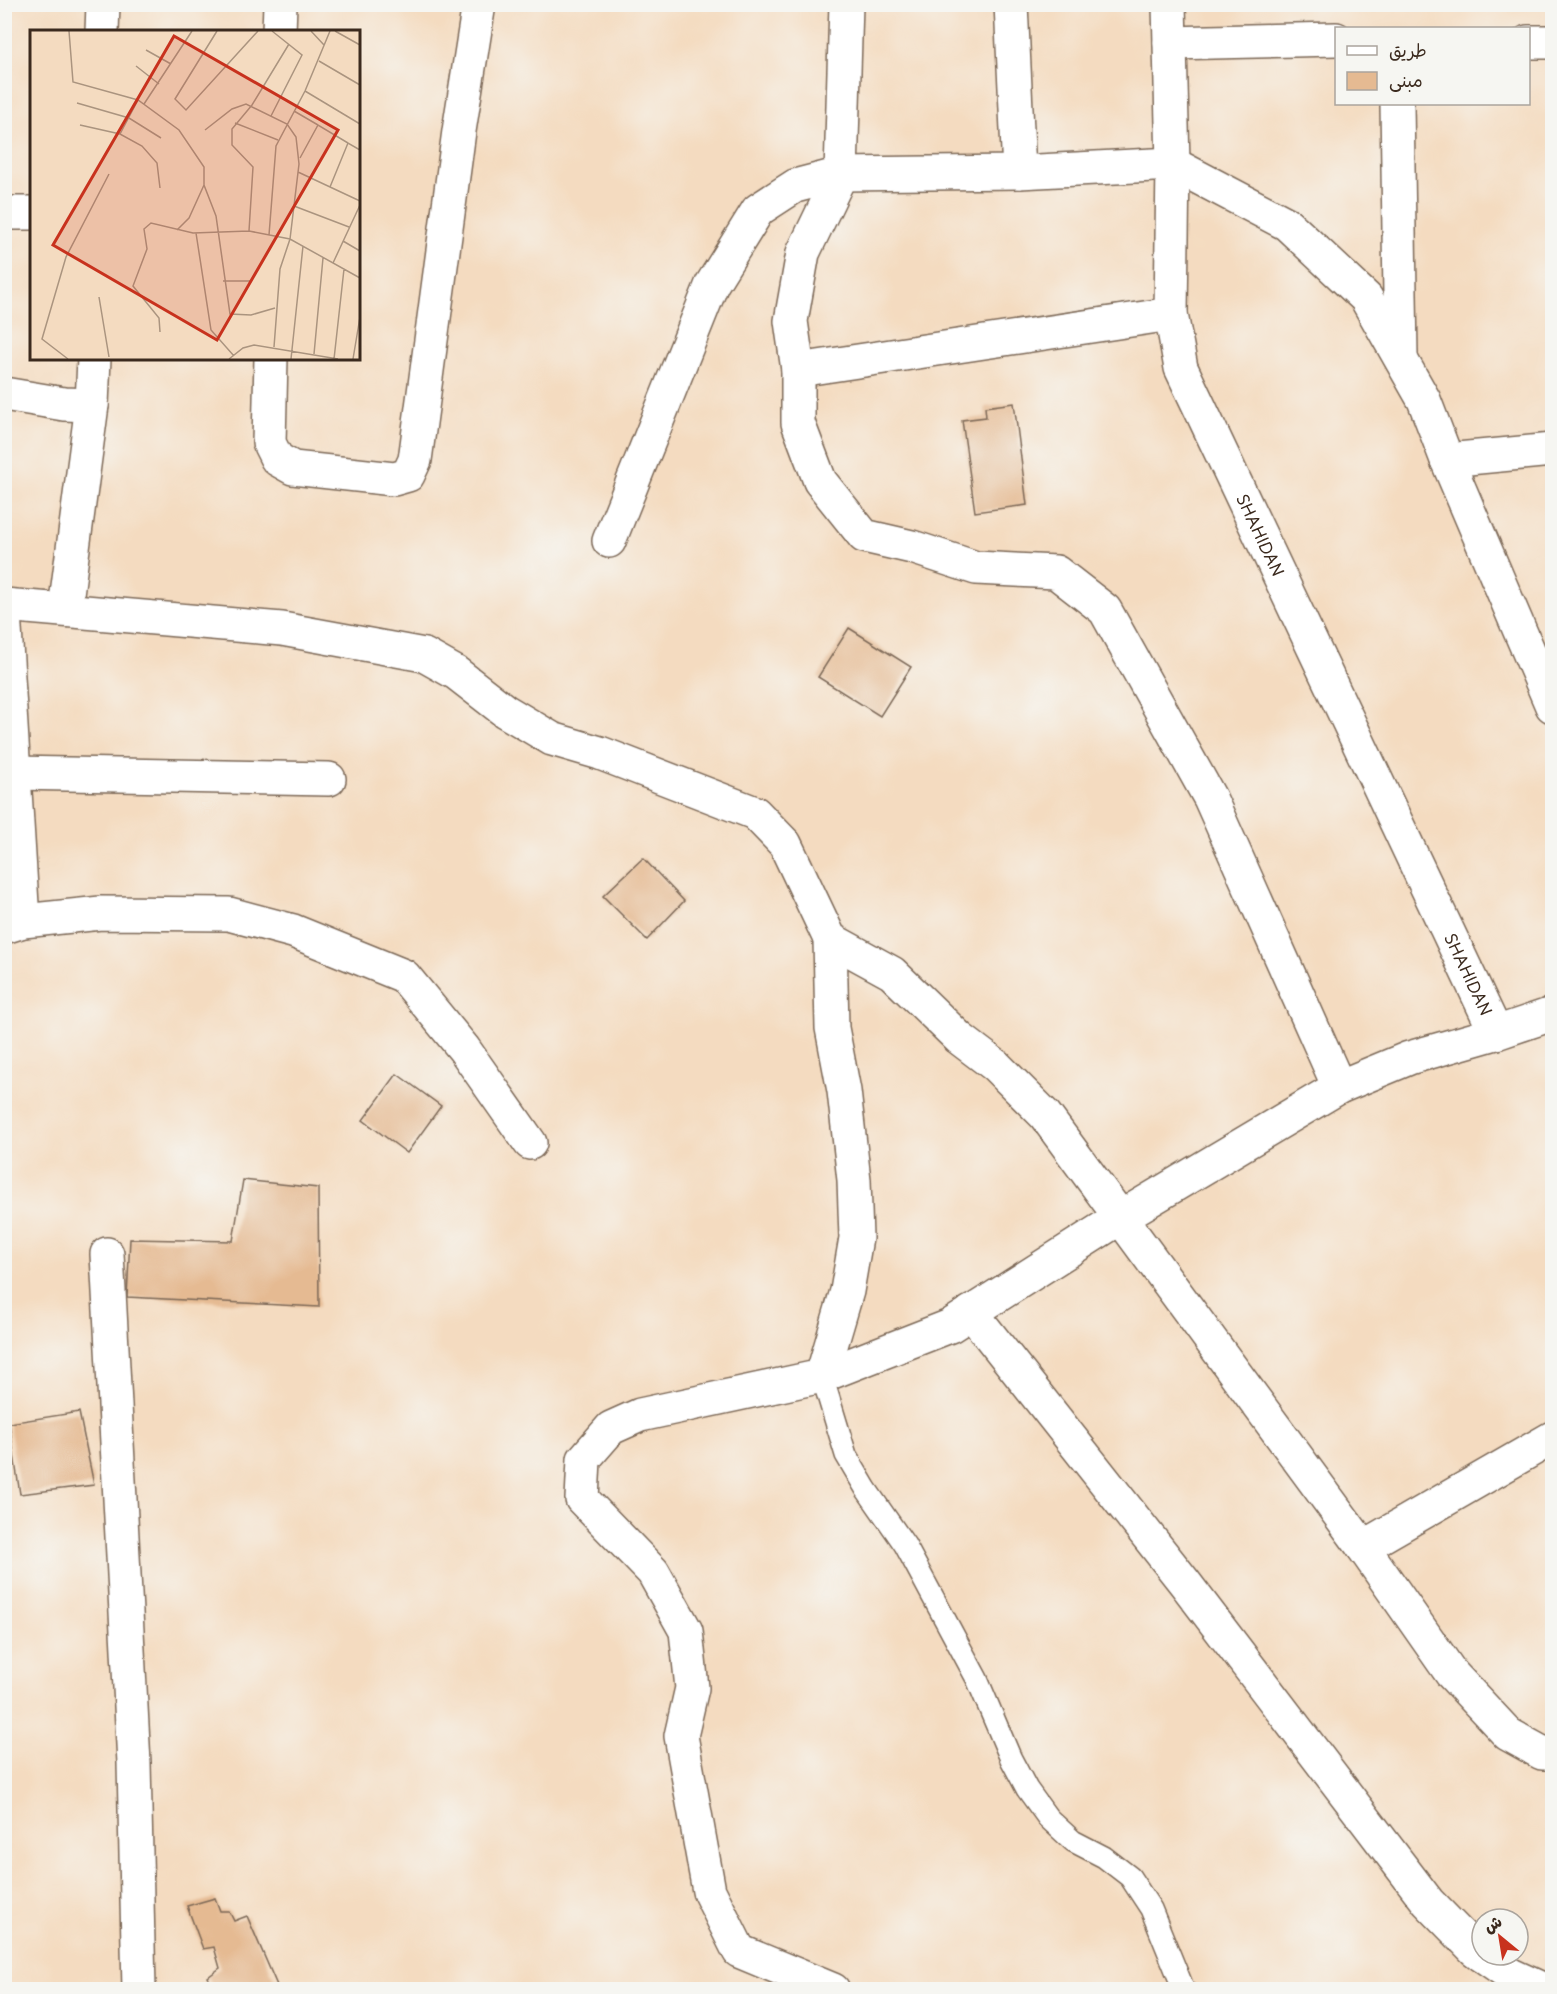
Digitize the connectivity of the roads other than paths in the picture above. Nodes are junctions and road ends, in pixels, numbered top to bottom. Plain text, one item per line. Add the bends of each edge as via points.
1 (102, 4) edge
2 (280, 4) edge
3 (479, 4) edge
4 (846, 4) edge
5 (1011, 4) edge
6 (1170, 4) edge
7 (102, 30) edge
8 (279, 30) edge
9 (1335, 39) edge
10 (1530, 42) edge
11 (1552, 42) edge
12 (1170, 43) junction
13 (1397, 105) edge
14 (1173, 164) junction
15 (1019, 172) junction
16 (841, 174) junction
17 (4, 213) edge
18 (30, 213) edge
19 (1171, 314) junction
20 (1401, 359) junction
21 (94, 360) edge
22 (271, 360) edge
23 (798, 370) junction
24 (4, 394) edge
25 (92, 405) junction
26 (1552, 450) edge
27 (1447, 460) junction
28 (609, 541) dead end
29 (4, 605) edge
30 (64, 609) junction
31 (4, 612) edge
32 (1552, 706) edge
33 (10, 774) edge
34 (329, 779) dead end
35 (14, 924) edge
36 (830, 939) junction
37 (1552, 1014) edge
38 (1496, 1033) junction
39 (1339, 1087) junction
40 (530, 1143) dead end
41 (1120, 1217) junction
42 (107, 1254) dead end
43 (971, 1312) junction
44 (822, 1376) junction
45 (1552, 1438) edge
46 (1363, 1547) junction
47 (1552, 1753) edge
48 (1470, 1945) edge
49 (1499, 1967) edge
50 (139, 1989) edge
51 (833, 1989) edge
52 (1184, 1989) edge
53 (1544, 1989) edge

1 - 7 street
2 - 8 street
3 - 22 street via 415,460 408,475 394,479 293,468 277,459 269,442
4 - 16 street
5 - 15 street
6 - 12 street, SHAHIDAN
9 - 12 street
10 - 11 street
12 - 14 street, SHAHIDAN
13 - 20 street
14 - 15 street
14 - 19 street, SHAHIDAN
14 - 20 street via 1287,224 1366,298
15 - 16 street
16 - 23 street via 803,253 791,321
16 - 28 street via 795,186 758,210 712,284
17 - 18 street
19 - 23 street
19 - 38 street, SHAHIDAN via 1181,368
20 - 27 street via 1424,400
21 - 25 street
23 - 39 street via 798,423 820,481 864,536 975,568 1056,572 1105,610 1210,798
24 - 25 street
25 - 30 street
26 - 27 street
27 - 32 street
29 - 30 street
30 - 36 street via 282,629 424,655 552,739 610,756 754,813 785,843
31 - 33 street
33 - 34 street
33 - 35 street
35 - 40 street via 101,913 229,914 293,931 404,976 464,1049
36 - 41 street via 892,973 959,1038 996,1066 1045,1115
36 - 44 street via 832,1028 844,1091 856,1238 848,1291
37 - 38 street
38 - 39 street via 1409,1058
39 - 41 street
41 - 43 street
41 - 46 street
42 - 50 street via 134,1763
43 - 44 street via 950,1326
43 - 48 street via 1192,1592 1428,1902
44 - 51 street via 640,1415 611,1428 584,1459 582,1499 652,1572 686,1631 692,1688 681,1736 710,1891 739,1951
44 - 52 lane via 846,1455 906,1545 977,1679 1027,1789 1048,1818 1073,1841 1130,1876 1151,1909
45 - 46 street
46 - 47 street via 1451,1673 1509,1734 1542,1753
49 - 53 street

